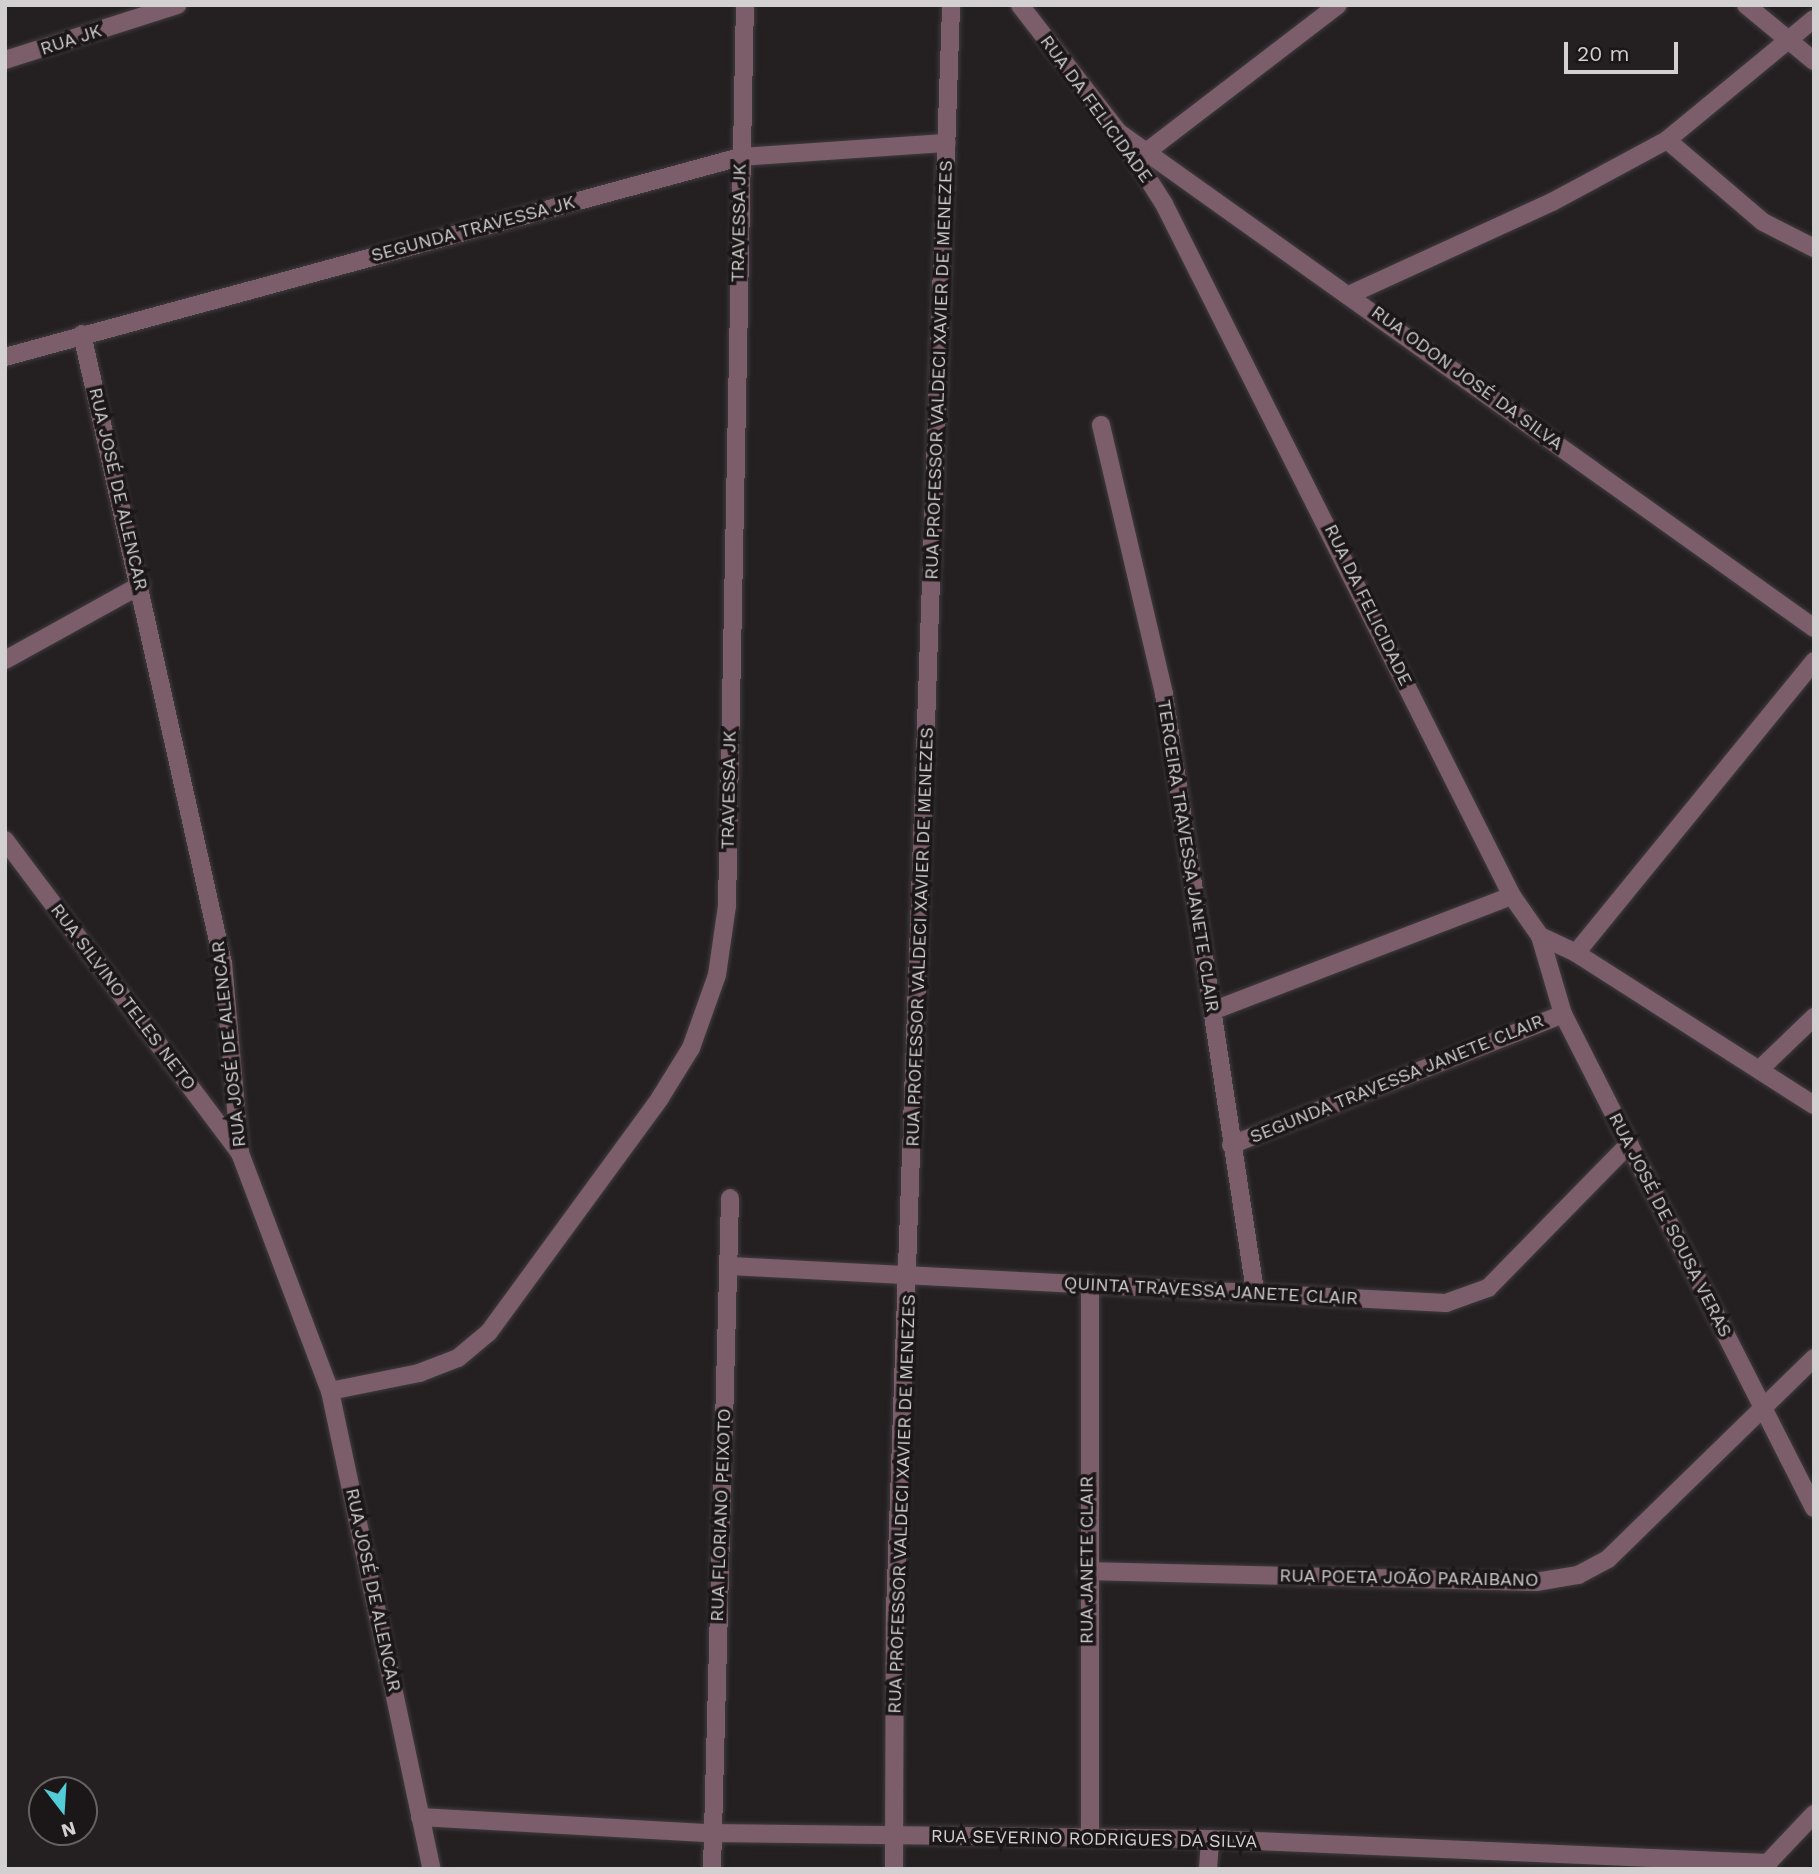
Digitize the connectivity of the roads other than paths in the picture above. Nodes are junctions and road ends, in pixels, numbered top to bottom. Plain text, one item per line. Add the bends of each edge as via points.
1 (177, 5) edge
2 (744, 5) edge
3 (951, 5) edge
4 (1020, 5) edge
5 (1338, 5) edge
6 (1746, 5) edge
7 (1814, 19) edge
8 (1789, 41) junction
9 (5, 60) edge
10 (1814, 61) edge
11 (1118, 132) junction
12 (1667, 140) junction
13 (947, 144) junction
14 (1149, 150) junction
15 (740, 157) junction
16 (1814, 248) edge
17 (1351, 294) junction
18 (82, 334) junction
19 (5, 357) edge
20 (1101, 425) dead end
21 (141, 584) junction
22 (1814, 628) edge
23 (5, 660) edge
24 (1814, 661) edge
25 (5, 840) edge
26 (1512, 896) junction
27 (1540, 936) junction
28 (1576, 953) junction
29 (1212, 1011) junction
30 (1563, 1014) junction
31 (1814, 1017) edge
32 (1761, 1068) junction
33 (1814, 1105) edge
34 (1629, 1144) junction
35 (1231, 1145) junction
36 (240, 1153) junction
37 (730, 1198) dead end
38 (730, 1266) junction
39 (909, 1276) junction
40 (1090, 1283) junction
41 (1255, 1291) junction
42 (1814, 1358) edge
43 (330, 1391) junction
44 (1762, 1408) junction
45 (1814, 1508) edge
46 (1086, 1572) junction
47 (1814, 1814) edge
48 (420, 1817) junction
49 (710, 1833) junction
50 (1090, 1836) junction
51 (896, 1838) junction
52 (1210, 1839) junction
53 (1765, 1866) edge
54 (432, 1869) edge
55 (712, 1869) edge
56 (894, 1869) edge
57 (1208, 1869) edge

1 - 9 street, RUA JK
2 - 15 street, TRAVESSA JK
3 - 13 street, RUA PROFESSOR VALDECI XAVIER DE MENEZES
4 - 11 street, RUA DA FELICIDADE
5 - 14 street
6 - 8 street
7 - 8 street
8 - 10 street
8 - 12 street
11 - 14 street, RUA ODON JOSÉ DA SILVA
11 - 26 street, RUA DA FELICIDADE via 1164,204 1251,372
12 - 16 street via 1763,222
12 - 17 street via 1552,202
13 - 15 street, SEGUNDA TRAVESSA JK
13 - 39 street, RUA PROFESSOR VALDECI XAVIER DE MENEZES
14 - 17 street, RUA ODON JOSÉ DA SILVA
15 - 18 street, SEGUNDA TRAVESSA JK
15 - 43 street, TRAVESSA JK via 727,906 716,975 691,1048 660,1098 489,1332 458,1358 419,1373
17 - 22 street, RUA ODON JOSÉ DA SILVA
18 - 19 street, SEGUNDA TRAVESSA JK
18 - 21 street, RUA JOSÉ DE ALENCAR
20 - 29 street, TERCEIRA TRAVESSA JANETE CLAIR via 1164,694
21 - 23 street
21 - 36 street, RUA JOSÉ DE ALENCAR via 223,963
24 - 28 street
25 - 36 street, RUA SILVINO TELES NETO
26 - 27 street, RUA DA FELICIDADE
26 - 29 street
27 - 28 street, RUA DA FELICIDADE
27 - 30 street, RUA JOSÉ DE SOUSA VERAS
28 - 32 street, RUA DA FELICIDADE
29 - 35 street, TERCEIRA TRAVESSA JANETE CLAIR
30 - 34 street, RUA JOSÉ DE SOUSA VERAS
30 - 35 street, SEGUNDA TRAVESSA JANETE CLAIR
31 - 32 street
32 - 33 street, RUA DA FELICIDADE
34 - 41 street, QUINTA TRAVESSA JANETE CLAIR via 1488,1288 1468,1298 1427,1303
34 - 44 street, RUA JOSÉ DE SOUSA VERAS
35 - 41 street, TERCEIRA TRAVESSA JANETE CLAIR
36 - 43 street, RUA JOSÉ DE ALENCAR
37 - 38 street, RUA FLORIANO PEIXOTO
38 - 39 street, QUINTA TRAVESSA JANETE CLAIR
38 - 49 street, RUA FLORIANO PEIXOTO
39 - 40 street, QUINTA TRAVESSA JANETE CLAIR
39 - 51 street, RUA PROFESSOR VALDECI XAVIER DE MENEZES via 895,1612
40 - 41 street, QUINTA TRAVESSA JANETE CLAIR
40 - 46 street, RUA JANETE CLAIR
42 - 44 street, RUA POETA JOÃO PARAIBANO
43 - 48 street, RUA JOSÉ DE ALENCAR
44 - 45 street, RUA JOSÉ DE SOUSA VERAS
44 - 46 street, RUA POETA JOÃO PARAIBANO via 1608,1559 1578,1574 1536,1582
46 - 50 street, RUA JANETE CLAIR
47 - 53 street
48 - 49 street, RUA SEVERINO RODRIGUES DA SILVA
48 - 54 street, RUA JOSÉ DE ALENCAR
49 - 51 street, RUA SEVERINO RODRIGUES DA SILVA
49 - 55 street, RUA FLORIANO PEIXOTO
50 - 51 street, RUA SEVERINO RODRIGUES DA SILVA
50 - 52 street, RUA SEVERINO RODRIGUES DA SILVA
51 - 56 street, RUA PROFESSOR VALDECI XAVIER DE MENEZES
52 - 53 street, RUA SEVERINO RODRIGUES DA SILVA
52 - 57 street

